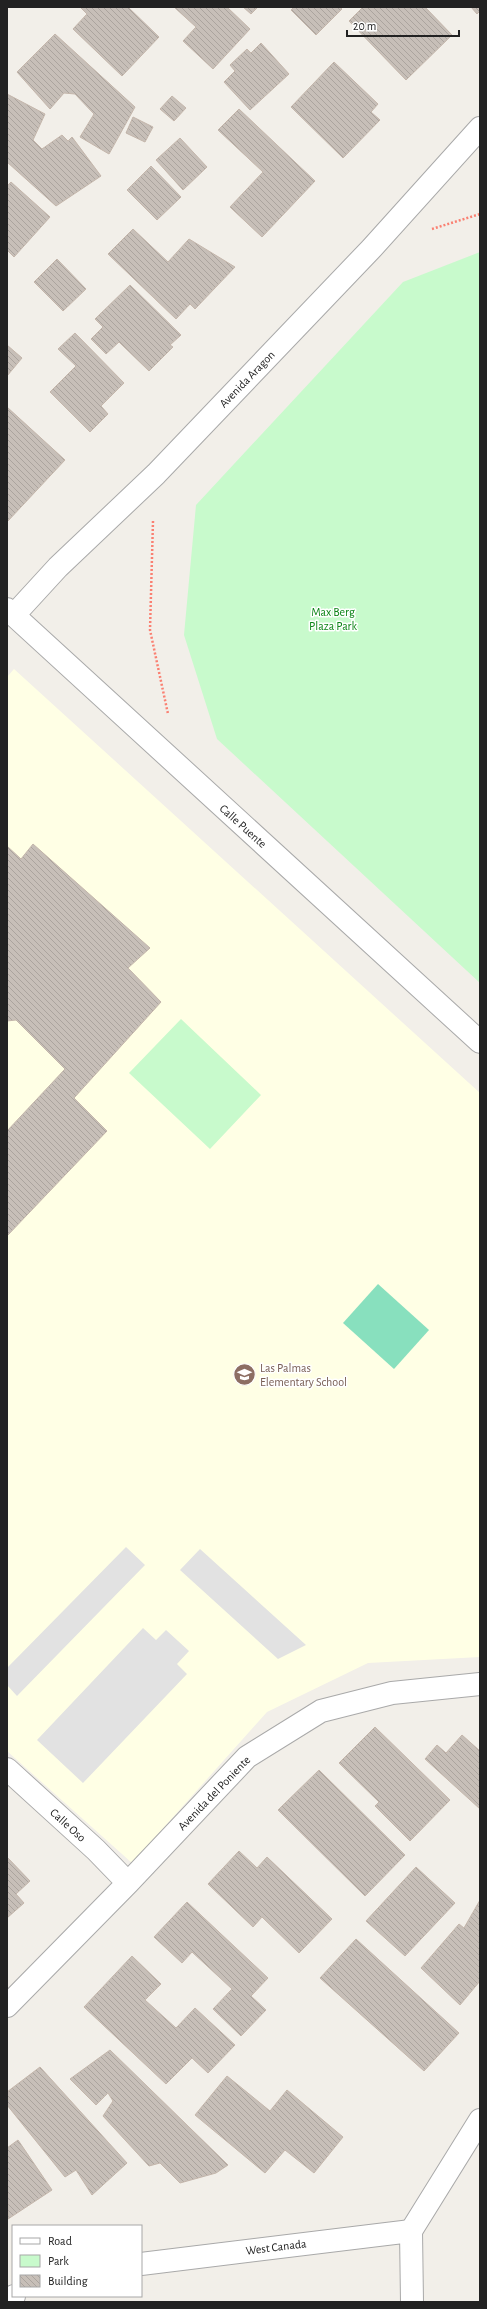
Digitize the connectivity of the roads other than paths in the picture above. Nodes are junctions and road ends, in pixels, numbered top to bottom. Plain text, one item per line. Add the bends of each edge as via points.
1 (480, 128) edge
2 (9, 615) edge
3 (480, 1042) edge
4 (480, 1684) edge
5 (7, 1769) edge
6 (128, 1883) junction
7 (7, 2006) edge
8 (480, 2120) edge
9 (411, 2231) junction
10 (142, 2264) edge
11 (412, 2302) edge

1 - 2 street, Avenida Aragon via 371,249 156,474
2 - 3 street, Calle Puente
4 - 6 street, Avenida del Poniente via 392,1693 321,1711 247,1757
5 - 6 street, Calle Oso via 96,1850
6 - 7 street, Avenida del Poniente
8 - 9 street
9 - 10 street, West Canada
9 - 11 street

